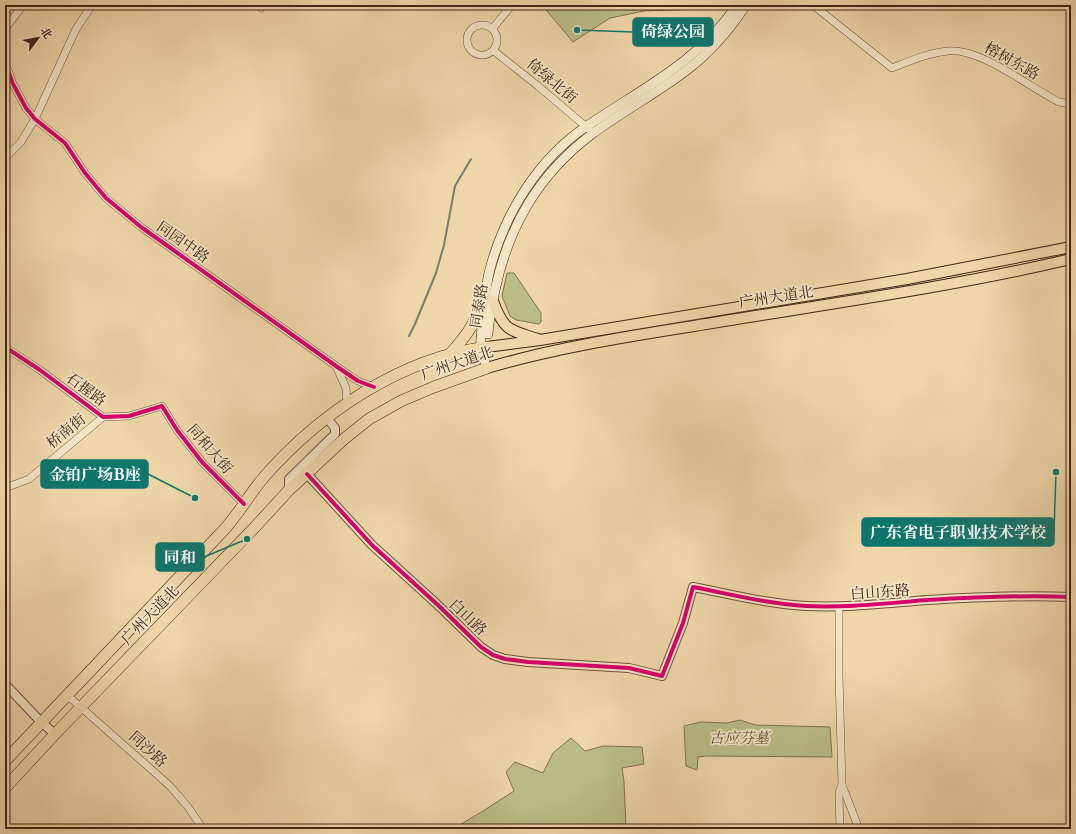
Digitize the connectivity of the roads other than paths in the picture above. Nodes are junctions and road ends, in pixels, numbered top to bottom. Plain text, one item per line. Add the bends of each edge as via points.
1 (23, 5) edge
2 (92, 5) edge
3 (257, 5) edge
4 (263, 5) edge
5 (512, 5) edge
6 (737, 5) edge
7 (746, 5) edge
8 (813, 5) edge
9 (5, 29) edge
10 (492, 29) junction
11 (494, 50) junction
12 (5, 62) edge
13 (1071, 104) edge
14 (35, 119) junction
15 (586, 126) junction
16 (593, 133) junction
17 (5, 158) edge
18 (1071, 247) edge
19 (1071, 259) edge
20 (489, 298) junction
21 (621, 326) junction
22 (624, 338) junction
23 (540, 340) junction
24 (5, 347) edge
25 (484, 348) junction
26 (450, 354) junction
27 (336, 366) junction
28 (487, 368) junction
29 (374, 387) junction
30 (347, 404) junction
31 (162, 406) joint
32 (103, 417) junction
33 (327, 418) junction
34 (307, 474) junction
35 (5, 488) edge
36 (289, 490) junction
37 (244, 504) junction
38 (693, 587) joint
39 (1071, 596) edge
40 (840, 607) junction
41 (5, 684) edge
42 (68, 695) junction
43 (82, 708) junction
44 (41, 722) junction
45 (55, 734) junction
46 (5, 761) edge
47 (842, 785) junction
48 (5, 788) edge
49 (203, 829) edge
50 (840, 829) edge
51 (859, 829) edge

1 - 9 street
2 - 14 street via 76,29
3 - 4 street via 261,8
5 - 10 street
6 - 15 main road, 同泰路 via 714,34 682,63
7 - 16 main road, 同泰路 via 721,39 688,69
8 - 13 street, 榕树东路 via 892,68 937,53 968,53 988,61 1059,102
10 - 11 street via 498,41
10 - 11 street via 477,26 469,32 467,42 471,51 480,56 490,54
11 - 15 street, 倚绿北街
12 - 14 street, 同园中路 via 13,84
14 - 17 street via 21,142
14 - 27 street, 同园中路 via 65,143 85,173 121,212
15 - 16 street, 倚绿北街
15 - 20 main road, 同泰路 via 556,151 532,181 506,223 489,273
16 - 20 main road, 同泰路 via 556,165 535,191 507,247
18 - 21 main road, 广州大道北 via 907,279
19 - 22 main road, 广州大道北 via 942,285
20 - 23 main road via 507,328
20 - 25 main road, 同泰路
20 - 26 highway via 463,340
21 - 22 main road
21 - 23 main road, 广州大道北
22 - 28 main road, 广州大道北 via 537,354
23 - 25 main road, 广州大道北
24 - 32 street, 石握路
25 - 26 highway, 广州大道北
25 - 28 main road, 同泰路
26 - 29 highway, 广州大道北 via 416,366
27 - 29 street, 同园中路 via 358,381
27 - 30 street via 345,383
28 - 34 highway, 广州大道北 via 417,394 379,413 344,439
29 - 30 highway, 广州大道北
30 - 33 highway, 广州大道北
31 - 32 street, 石握路 via 129,416
31 - 37 street, 同和大街 via 202,462
32 - 35 street, 桥南街 via 29,480
33 - 36 street via 336,428 335,434 289,479
33 - 37 highway, 广州大道北 via 272,468
34 - 36 highway, 广州大道北
34 - 38 street, 白山路 via 372,546 481,646 493,655 505,659 628,668 662,676
36 - 43 highway, 广州大道北
37 - 42 highway, 广州大道北 via 228,526
38 - 40 street, 白山东路 via 779,603
39 - 40 street, 白山东路 via 989,597
40 - 47 street
41 - 44 street
42 - 43 street, 同沙路
42 - 44 highway, 广州大道北
43 - 45 highway, 广州大道北
43 - 49 street, 同沙路 via 170,786
44 - 45 street
44 - 46 highway, 广州大道北
45 - 48 highway, 广州大道北
47 - 50 street via 839,792
47 - 51 street

